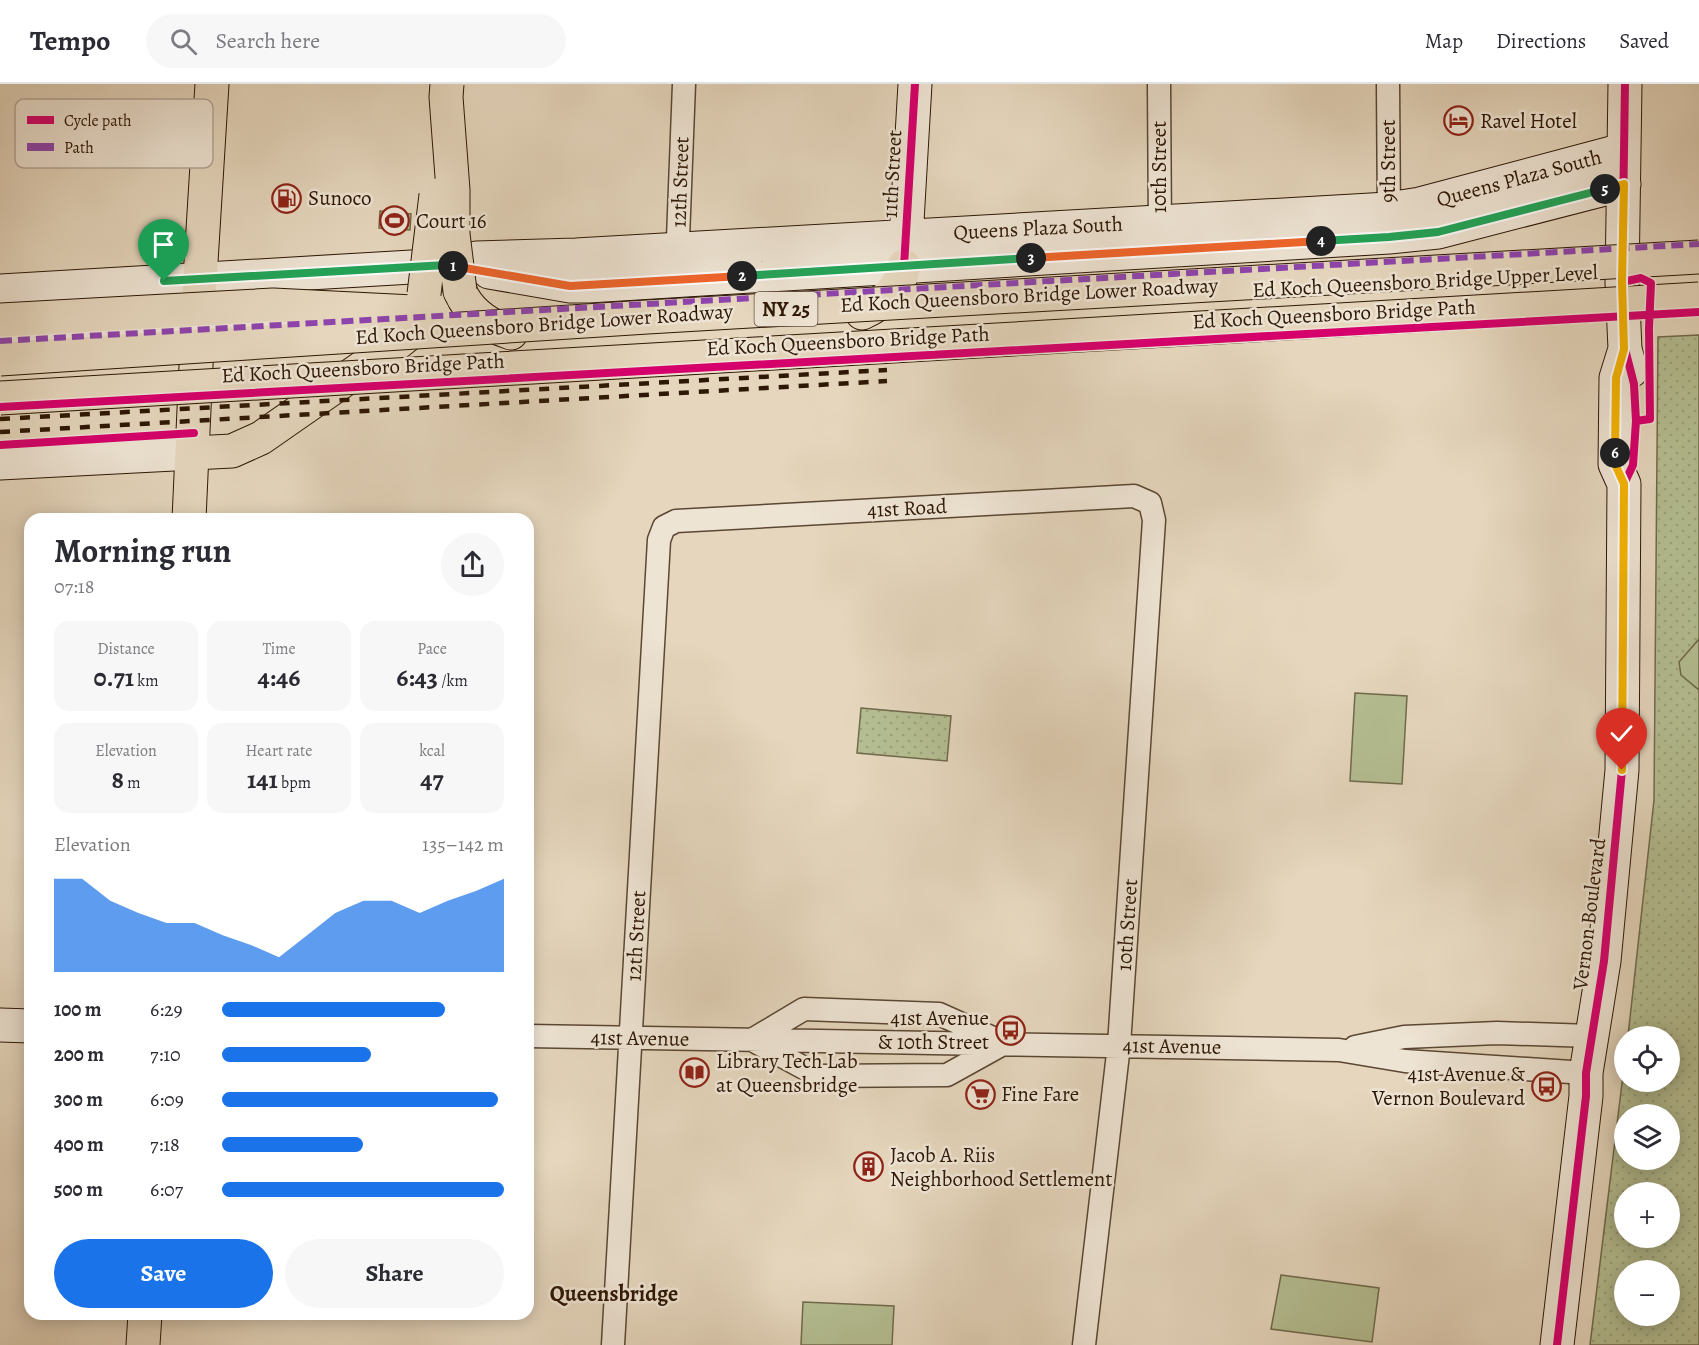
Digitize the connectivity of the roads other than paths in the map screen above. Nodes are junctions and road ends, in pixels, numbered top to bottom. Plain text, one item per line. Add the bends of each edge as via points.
1 (212, 84) edge
2 (684, 84) edge
3 (915, 84) edge
4 (1159, 84) edge
5 (1388, 84) edge
6 (1625, 84) edge
7 (448, 88) edge
8 (211, 99) edge
9 (1623, 150) junction
10 (207, 168) edge
11 (1624, 184) junction
12 (1389, 223) junction
13 (1160, 236) junction
14 (1699, 243) edge
15 (905, 250) junction
16 (1699, 257) edge
17 (677, 265) junction
18 (1699, 267) edge
19 (200, 278) junction
20 (453, 278) junction
21 (1699, 288) edge
22 (0, 291) edge
23 (1699, 299) edge
24 (1575, 301) junction
25 (0, 320) edge
26 (0, 341) edge
27 (571, 352) junction
28 (0, 359) edge
29 (0, 365) edge
30 (0, 384) edge
31 (0, 398) edge
32 (193, 453) junction
33 (0, 463) edge
34 (1150, 503) joint
35 (189, 513) edge
36 (664, 527) joint
37 (0, 1025) edge
38 (24, 1026) edge
39 (534, 1036) edge
40 (1591, 1036) junction
41 (630, 1038) junction
42 (752, 1040) junction
43 (1005, 1043) junction
44 (1119, 1045) junction
45 (1339, 1050) junction
46 (1586, 1073) junction
47 (145, 1320) edge
48 (143, 1345) edge
49 (613, 1345) edge
50 (1084, 1345) edge
51 (1557, 1345) edge

1 - 8 main road
2 - 17 street, 12th Street
3 - 15 main road, 11th Street
4 - 13 street, 10th Street
5 - 12 street, 9th Street
6 - 9 main road, Vernon Boulevard
7 - 20 main road, bridge
7 - 32 main road, bridge via 424,310 406,336 270,431 232,451
9 - 11 main road, Vernon Boulevard
9 - 12 main road, Queens Plaza South via 1420,204
10 - 19 main road
11 - 12 main road, Queens Plaza South via 1438,232
11 - 40 main road, Vernon Boulevard via 1624,349 1616,378 1615,464 1624,484 1622,770 1604,961
12 - 13 main road, Queens Plaza South
13 - 15 main road, Queens Plaza South
14 - 26 street, bridge
15 - 17 main road, Queens Plaza South
15 - 20 main road via 899,285 882,302 864,312 834,318 516,334 478,316
16 - 28 main road, Ed Koch Queensboro Bridge Lower Roadway / NY 25, bridge via 647,317
17 - 20 main road, Queens Plaza South via 570,286
18 - 25 main road, Ed Koch Queensboro Bridge Upper Level, bridge via 624,324 273,305
19 - 20 main road, Queens Plaza South
19 - 22 main road, Queens Plaza South
19 - 32 main road
21 - 24 main road, Ed Koch Queensboro Bridge Upper Level
23 - 24 main road, NY 25, bridge
24 - 27 main road
24 - 31 main road, NY 25, bridge
27 - 29 main road via 416,345 322,346
27 - 30 main road via 488,360
32 - 33 main road
32 - 35 main road
34 - 36 street, 41st Road via 1134,496 676,521
34 - 44 street, 10th Street via 1154,520
36 - 41 street, 12th Street via 659,540
37 - 38 main road
39 - 41 street, 41st Avenue
40 - 45 street, 41st Avenue via 1497,1033 1404,1037
40 - 46 main road, Vernon Boulevard
41 - 42 street, 41st Avenue
41 - 49 street, 12th Street
42 - 43 street, 41st Avenue
42 - 43 street, 41st Avenue via 804,1009 939,1014
42 - 43 street, 41st Avenue via 819,1076 947,1075
43 - 44 street, 41st Avenue
44 - 45 street, 41st Avenue
44 - 50 street, 10th Street
45 - 46 street, 41st Avenue via 1405,1061
46 - 51 main road, Vernon Boulevard
47 - 48 main road

